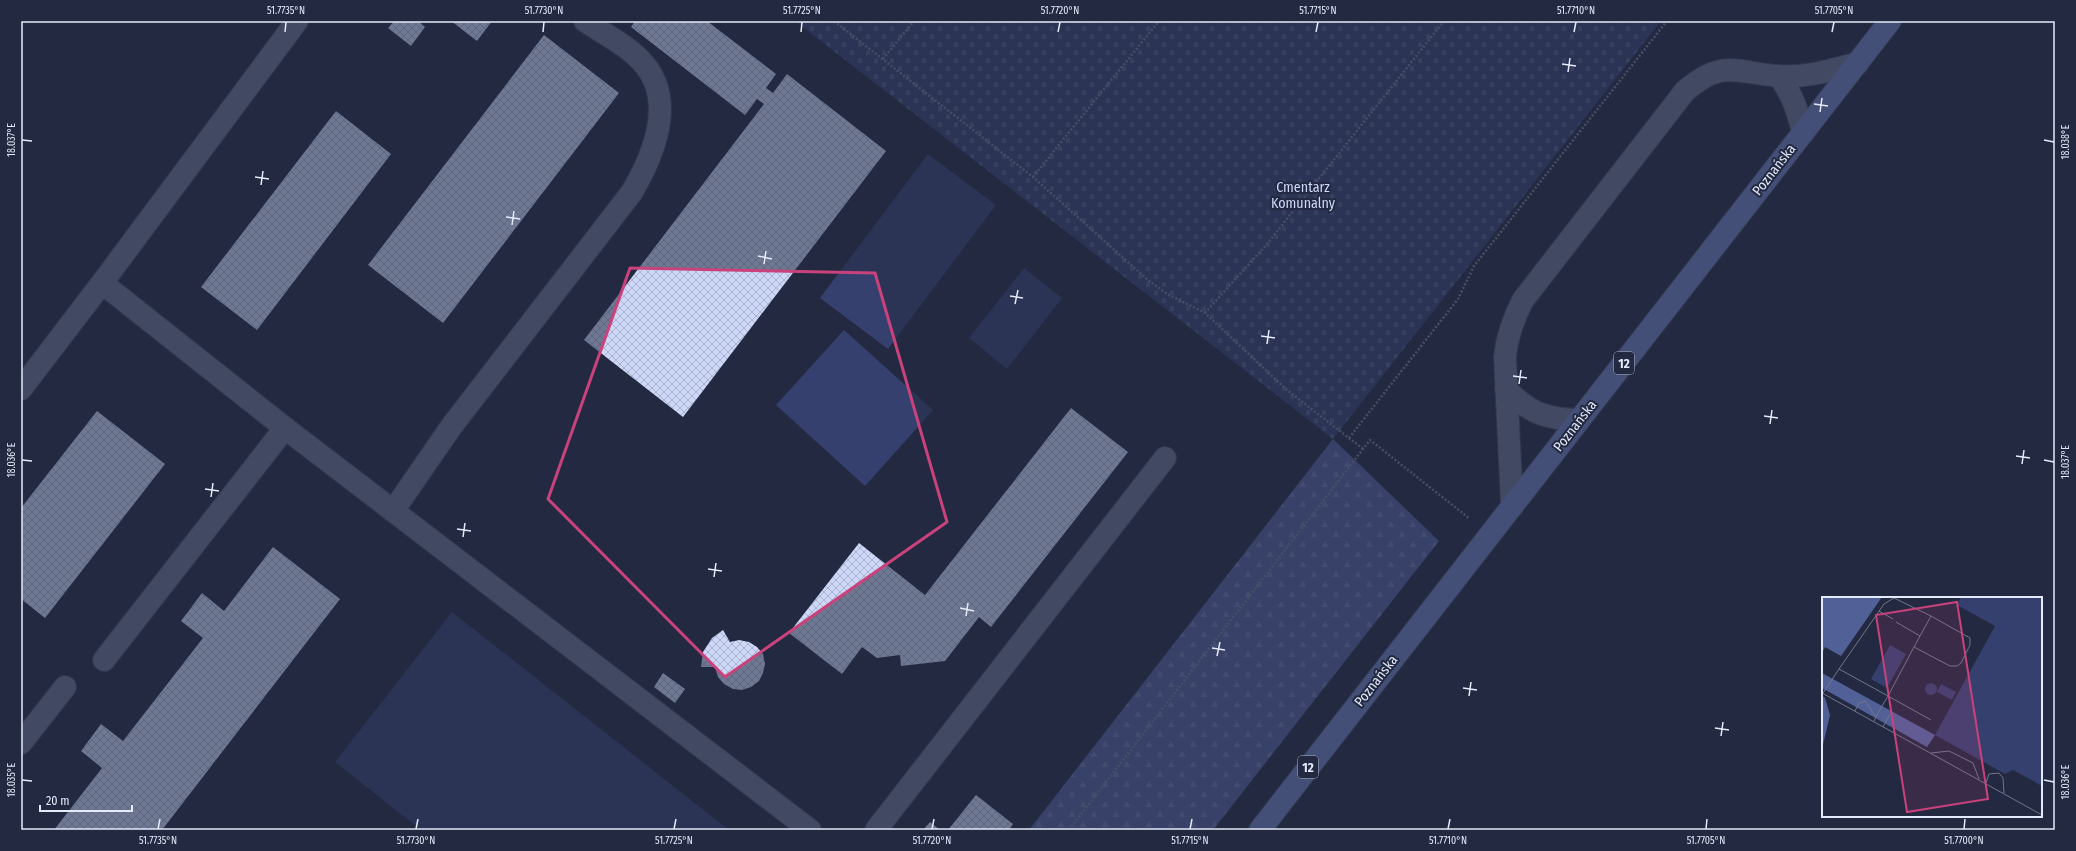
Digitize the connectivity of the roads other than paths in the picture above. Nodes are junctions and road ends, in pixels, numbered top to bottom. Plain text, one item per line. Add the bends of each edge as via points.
1 (297, 21) edge
2 (585, 21) edge
3 (1890, 21) edge
4 (1858, 63) junction
5 (1779, 76) junction
6 (1803, 133) junction
7 (102, 283) junction
8 (21, 389) edge
9 (1506, 389) junction
10 (1579, 420) junction
11 (285, 428) junction
12 (1165, 458) dead end
13 (1512, 506) junction
14 (394, 511) junction
15 (104, 660) dead end
16 (65, 687) dead end
17 (21, 743) edge
18 (810, 830) edge
19 (876, 830) edge
20 (1260, 830) edge

1 - 7 lane
2 - 14 lane via 634,54 652,76 660,106 653,152 632,192 451,427
3 - 4 main road, Poznańska / 12
4 - 5 lane via 1816,73
4 - 6 main road, Poznańska / 12
5 - 6 lane via 1791,92
5 - 9 lane via 1726,69 1711,73 1685,91 1523,300 1507,337
6 - 10 main road, Poznańska / 12
7 - 8 lane
7 - 11 lane
9 - 10 lane via 1521,404 1538,414 1558,419
9 - 13 lane
10 - 13 main road, Poznańska / 12
11 - 14 lane
11 - 15 lane
12 - 19 lane
13 - 20 main road, Poznańska / 12
14 - 18 lane
16 - 17 lane

